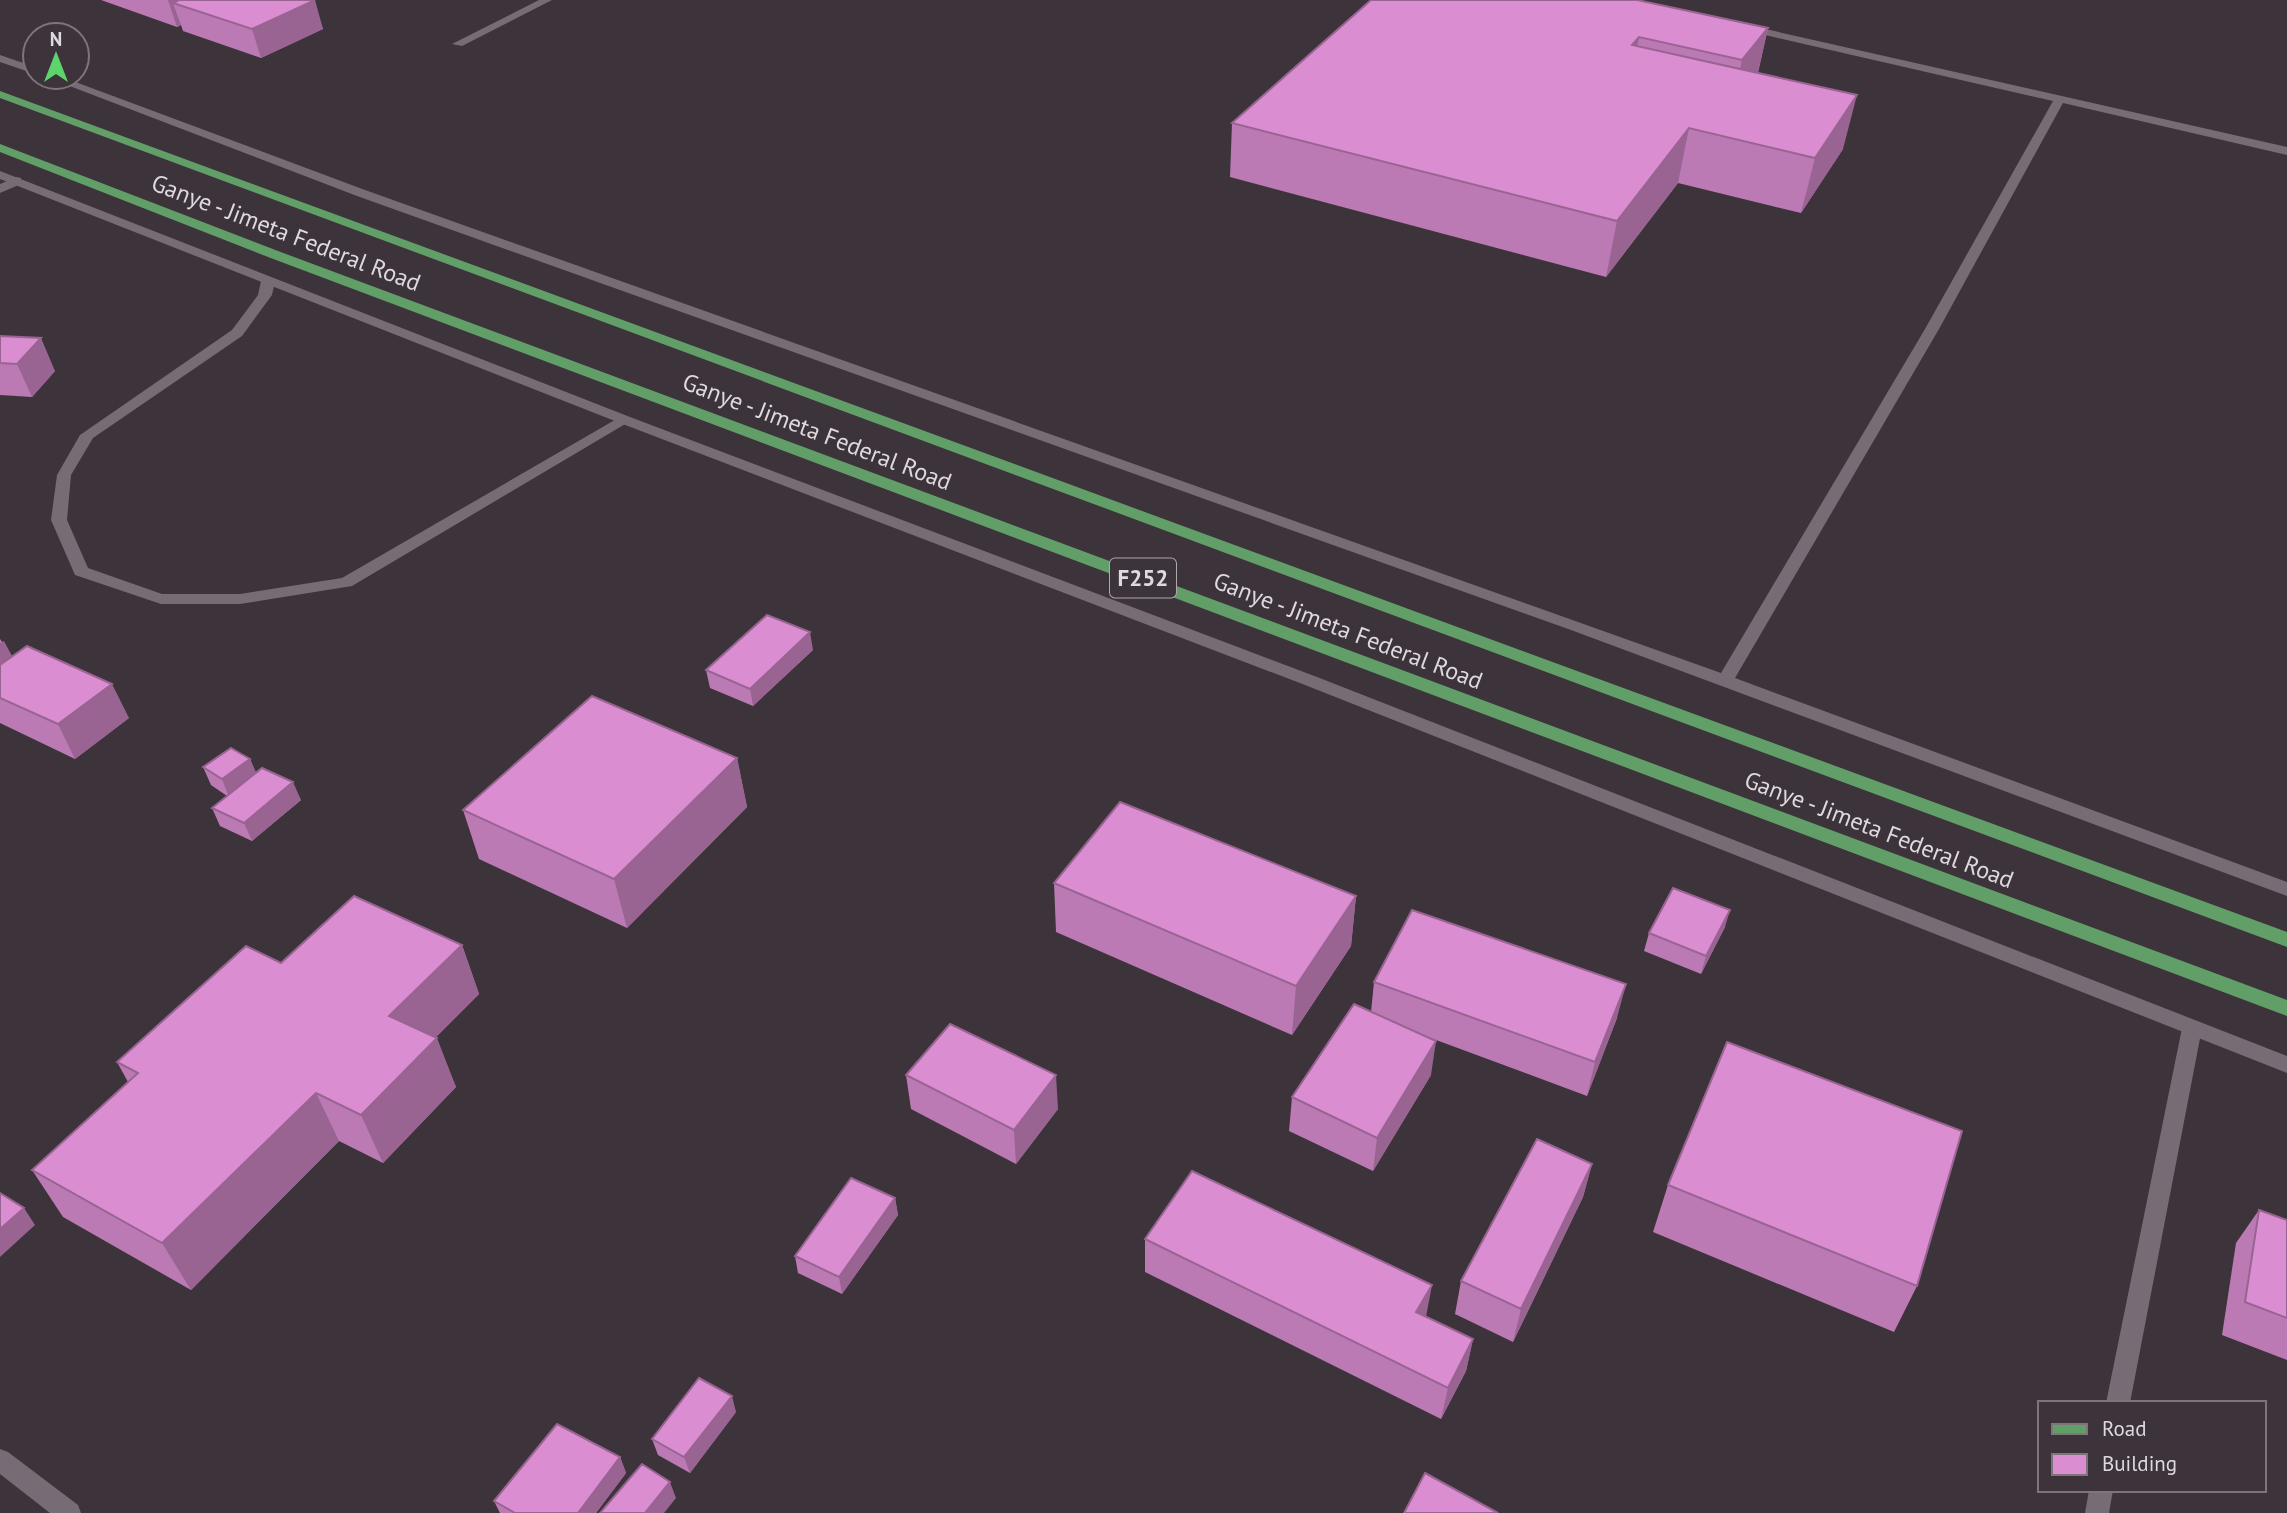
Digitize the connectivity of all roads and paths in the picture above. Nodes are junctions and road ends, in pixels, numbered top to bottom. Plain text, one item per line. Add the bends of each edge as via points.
1 (547, 0) edge
2 (1726, 23) edge
3 (458, 44) dead end
4 (0, 58) edge
5 (21, 66) edge
6 (90, 91) edge
7 (0, 94) edge
8 (2060, 99) junction
9 (0, 148) edge
10 (2287, 151) edge
11 (0, 174) edge
12 (17, 181) junction
13 (0, 189) edge
14 (268, 281) junction
15 (625, 419) junction
16 (1724, 682) junction
17 (2287, 889) edge
18 (2287, 940) edge
19 (2287, 1008) edge
20 (2192, 1028) junction
21 (2287, 1065) edge
22 (2118, 1401) edge
23 (0, 1460) edge
24 (2101, 1492) edge
25 (69, 1513) edge
26 (2097, 1513) edge

1 - 3 street
2 - 8 street
4 - 5 street
6 - 16 street
7 - 18 main road, Ganye - Jimeta Federal Road / F252
8 - 10 street
8 - 16 street via 1932,330
9 - 19 main road, Ganye - Jimeta Federal Road / F252
11 - 12 street
12 - 13 street
12 - 14 street
14 - 15 street
14 - 15 street via 265,295 237,333 87,435 64,475 59,520 81,572 161,599 240,599 346,582
15 - 20 street via 1311,681
16 - 17 street
20 - 21 street
20 - 22 street
23 - 25 street
24 - 26 street

